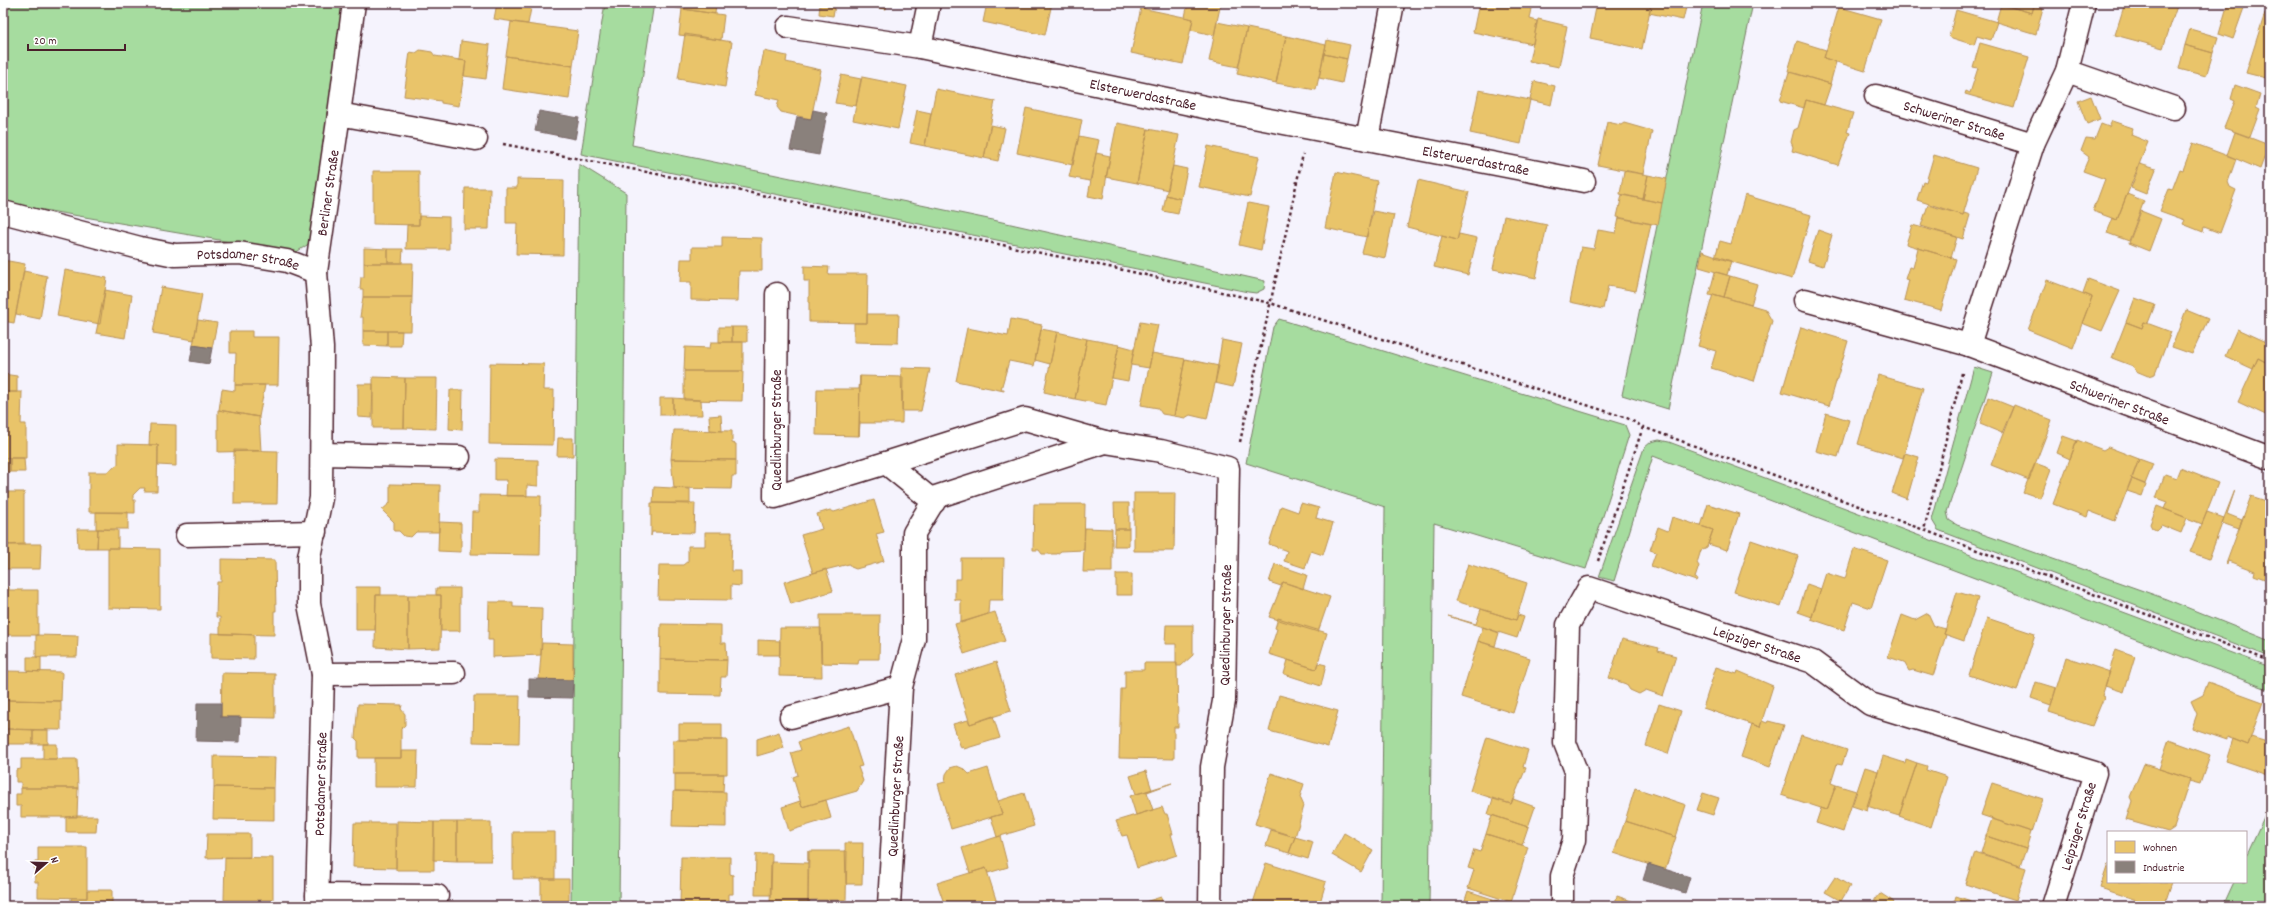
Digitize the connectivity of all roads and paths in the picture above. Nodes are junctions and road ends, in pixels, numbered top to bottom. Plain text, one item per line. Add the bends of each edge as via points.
1 (354, 3) edge
2 (929, 3) edge
3 (1393, 3) edge
4 (2084, 3) edge
5 (788, 27) dead end
6 (920, 47) junction
7 (2066, 71) junction
8 (1876, 96) dead end
9 (2174, 108) dead end
10 (339, 114) junction
11 (1309, 128) junction
12 (476, 139) joint
13 (1367, 139) junction
14 (2033, 144) junction
15 (1584, 181) dead end
16 (3, 212) edge
17 (316, 272) junction
18 (777, 294) dead end
19 (1805, 300) dead end
20 (1270, 303) junction
21 (1969, 345) junction
22 (1643, 427) junction
23 (1105, 442) junction
24 (322, 454) junction
25 (459, 457) dead end
26 (2270, 458) edge
27 (886, 463) junction
28 (1228, 468) junction
29 (934, 502) junction
30 (1924, 530) junction
31 (315, 532) junction
32 (187, 535) dead end
33 (1589, 588) junction
34 (2270, 661) edge
35 (323, 674) junction
36 (454, 674) dead end
37 (900, 687) junction
38 (791, 717) dead end
39 (437, 896) dead end
40 (317, 901) edge
41 (889, 906) edge
42 (1210, 906) edge
43 (1562, 906) edge
44 (2053, 906) edge

1 - 10 street, Berliner Straße
2 - 6 street
3 - 13 street
4 - 7 street
5 - 6 street, Elsterwerdastraße
6 - 11 street, Elsterwerdastraße
7 - 9 street
7 - 14 street
8 - 14 street, Schweriner Straße
10 - 12 street
10 - 17 street, Berliner Straße
11 - 13 street, Elsterwerdastraße
11 - 20 path
12 - 20 path via 703,183
13 - 15 street, Elsterwerdastraße
14 - 21 street
16 - 17 street, Potsdamer Straße via 154,251 175,255 239,253 287,261
17 - 24 street, Potsdamer Straße via 322,348
18 - 27 street, Quedlinburger Straße via 775,497
19 - 21 street, Schweriner Straße
20 - 22 path via 1627,418
20 - 28 path via 1240,443
21 - 26 street, Schweriner Straße
21 - 30 path
22 - 30 path
22 - 33 path
23 - 27 street, Quedlinburger Straße via 1025,419
23 - 28 street, Quedlinburger Straße via 1161,451
23 - 29 street, Quedlinburger Straße via 936,497
24 - 25 street
24 - 31 street, Potsdamer Straße via 321,498
27 - 29 street
28 - 42 street, Quedlinburger Straße via 1224,701 1212,767
29 - 37 street, Quedlinburger Straße via 914,533 914,639
30 - 34 path
31 - 32 street
31 - 35 street, Potsdamer Straße via 309,557 309,604
33 - 43 street via 1568,625 1565,743 1576,770 1574,840 1562,876
33 - 44 street, Leipziger Straße via 1813,662 1870,704 2095,773
35 - 36 street
35 - 40 street, Potsdamer Straße
37 - 38 street
37 - 41 street, Quedlinburger Straße
39 - 40 street, Potsdamer Straße

